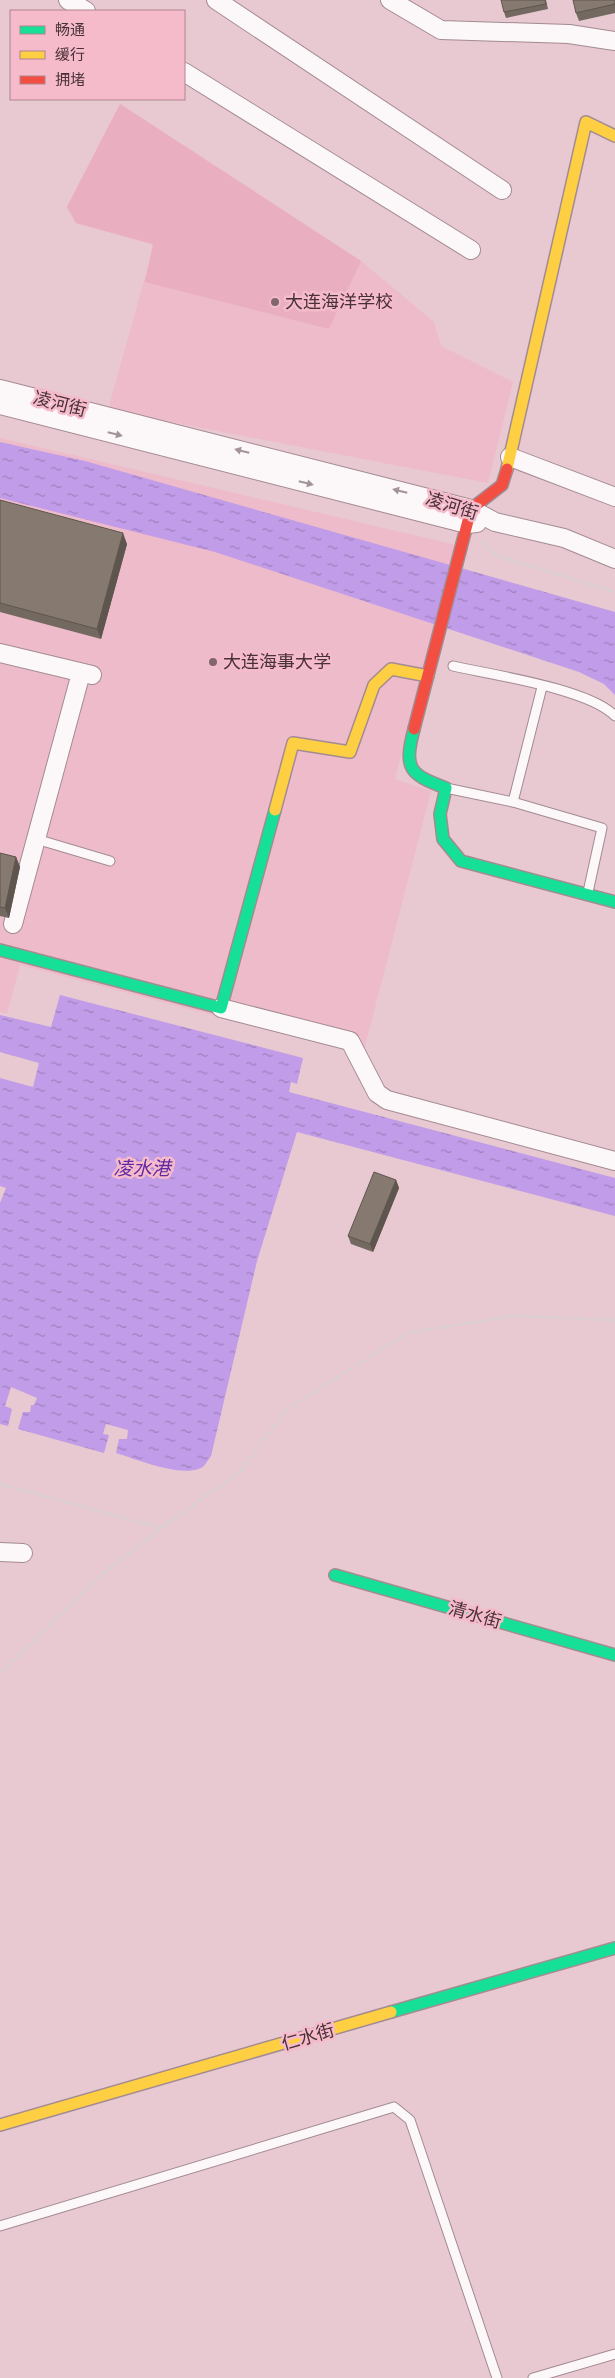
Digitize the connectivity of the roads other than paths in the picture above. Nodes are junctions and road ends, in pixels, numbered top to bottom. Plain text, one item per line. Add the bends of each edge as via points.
1 (68, 0) edge
2 (216, 0) edge
3 (390, 0) edge
4 (84, 10) edge
5 (615, 41) edge
6 (185, 73) edge
7 (615, 136) edge
8 (502, 190) dead end
9 (471, 250) dead end
10 (0, 389) edge
11 (0, 405) edge
12 (510, 458) junction
13 (615, 497) edge
14 (472, 523) junction
15 (615, 559) edge
16 (0, 653) edge
17 (453, 666) dead end
18 (428, 676) junction
19 (542, 687) junction
20 (615, 716) edge
21 (446, 788) junction
22 (512, 802) junction
23 (36, 840) junction
24 (110, 861) dead end
25 (587, 895) junction
26 (615, 902) edge
27 (13, 924) dead end
28 (0, 950) edge
29 (221, 1008) junction
30 (615, 1161) edge
31 (0, 1552) edge
32 (23, 1553) dead end
33 (335, 1575) dead end
34 (615, 1655) edge
35 (615, 1948) edge
36 (0, 2125) edge
37 (0, 2226) edge
38 (615, 2354) edge
39 (497, 2378) edge
40 (533, 2378) edge

1 - 4 street
2 - 8 street
3 - 5 street via 441,30 569,34
6 - 9 street
7 - 12 street via 586,122
14 -> 10 street, 凌河街
11 -> 14 street, 凌河街
12 - 13 street
12 - 14 street via 502,485
14 - 15 street, 凌河街 via 495,522 564,538
14 - 18 street via 461,548
16 - 23 street via 87,674
17 - 19 lane
18 - 21 street via 407,755 409,766 423,780
18 - 29 street via 391,668 374,685 350,752 293,743
19 - 20 lane via 580,696
19 - 22 lane
21 - 22 lane
21 - 25 street via 440,814 443,839 461,861
22 - 25 lane via 602,828
23 - 24 lane
23 - 27 street
25 - 26 street
28 - 29 street
29 - 30 street via 350,1041 377,1093 387,1100
31 - 32 street
33 - 34 street, 清水街
35 - 36 street, 仁水街
37 - 39 lane via 394,2107 410,2120
38 - 40 lane

